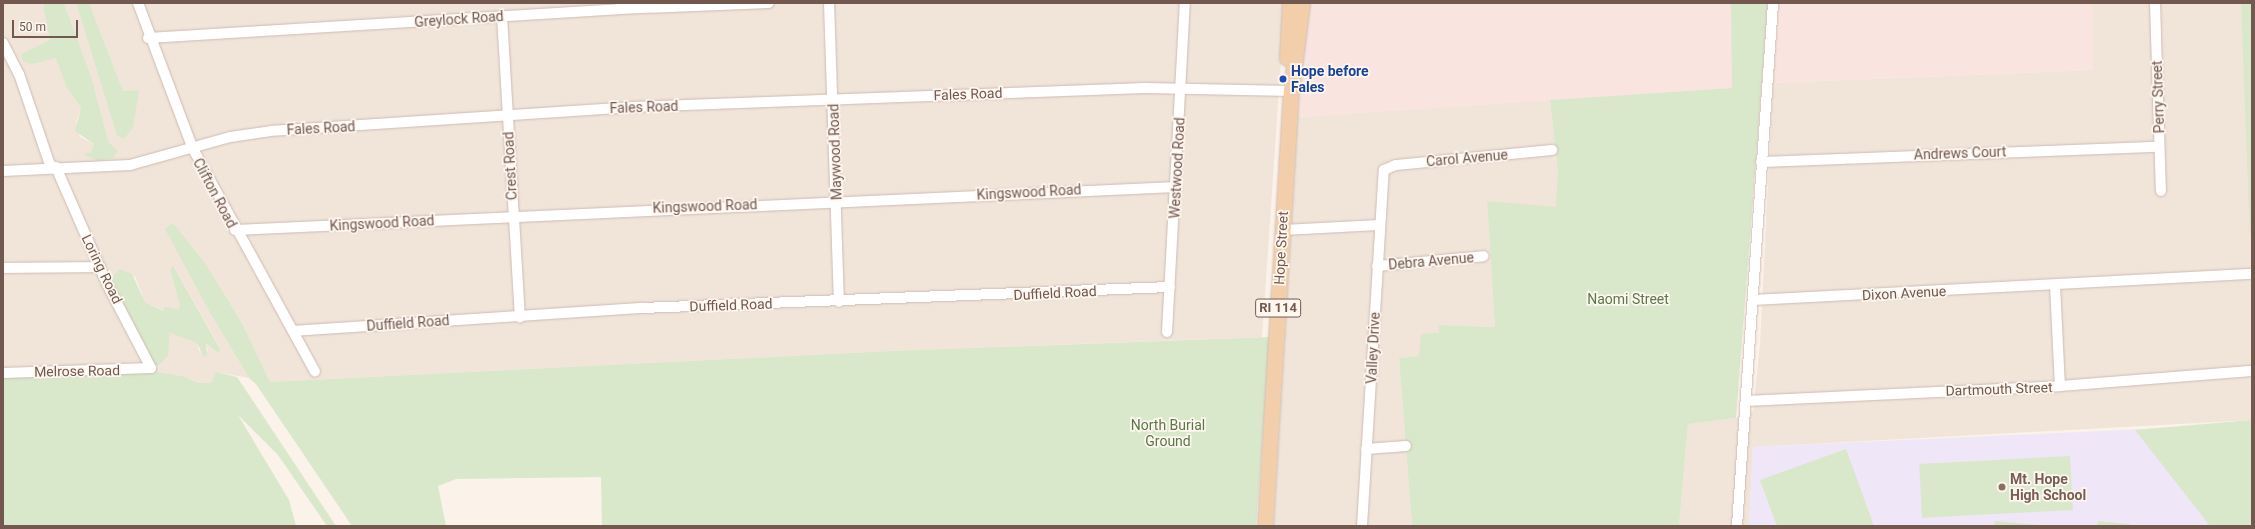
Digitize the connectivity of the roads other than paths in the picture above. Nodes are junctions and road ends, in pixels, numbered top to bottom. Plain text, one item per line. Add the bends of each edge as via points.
1 (138, 3) edge
2 (769, 3) edge
3 (829, 3) edge
4 (1186, 3) edge
5 (1290, 3) edge
6 (1302, 3) edge
7 (1773, 3) edge
8 (2155, 3) edge
9 (502, 16) junction
10 (148, 38) junction
11 (4, 48) edge
12 (1180, 88) junction
13 (1291, 91) junction
14 (834, 100) junction
15 (507, 115) junction
16 (2159, 146) junction
17 (192, 147) junction
18 (1552, 150) dead end
19 (1761, 162) junction
20 (53, 167) junction
21 (1384, 170) joint
22 (3, 171) edge
23 (1176, 187) junction
24 (2161, 191) dead end
25 (837, 201) junction
26 (512, 216) junction
27 (1379, 225) junction
28 (235, 230) junction
29 (1282, 230) junction
30 (1484, 256) dead end
31 (1377, 266) junction
32 (100, 267) junction
33 (3, 268) edge
34 (2252, 274) edge
35 (2055, 285) junction
36 (1170, 287) junction
37 (1753, 300) junction
38 (839, 302) junction
39 (520, 317) junction
40 (293, 331) junction
41 (1167, 332) dead end
42 (151, 368) joint
43 (2252, 371) edge
44 (315, 372) dead end
45 (3, 373) edge
46 (2060, 386) junction
47 (1746, 401) junction
48 (1406, 446) dead end
49 (1366, 449) junction
50 (1265, 526) edge
51 (1362, 526) edge
52 (1737, 526) edge

1 - 10 street, Clifton Road
2 - 9 street, Greylock Road
3 - 14 street, Maywood Road
4 - 12 street, Westwood Road
5 - 13 main road, Hope Street / RI 114 via 1286,80
6 - 13 main road, Hope Street / RI 114
7 - 19 street
8 - 16 street, Perry Street
9 - 10 street, Greylock Road
9 - 15 street, Crest Road
10 - 17 street, Clifton Road
11 - 20 street, Loring Road via 19,74
12 - 13 street, Fales Road
12 - 14 street, Fales Road
12 - 23 street, Westwood Road
13 - 29 main road, Hope Street / RI 114
14 - 15 street, Fales Road
14 - 25 street, Maywood Road
15 - 17 street, Fales Road via 271,131
15 - 26 street, Crest Road
16 - 19 street, Andrews Court
16 - 24 street, Perry Street
17 - 20 street, Fales Road via 130,165
17 - 28 street, Clifton Road
18 - 21 street, Carol Avenue via 1396,165
19 - 37 street
20 - 22 street, Fales Road
20 - 32 street, Loring Road
21 - 27 street, Valley Drive
23 - 25 street, Kingswood Road
23 - 36 street, Westwood Road
25 - 26 street, Kingswood Road
25 - 38 street, Maywood Road
26 - 28 street, Kingswood Road
26 - 39 street, Crest Road
27 - 29 street
27 - 31 street, Valley Drive
28 - 40 street, Clifton Road
29 - 50 main road, Hope Street / RI 114
30 - 31 street, Debra Avenue
31 - 49 street, Valley Drive
32 - 33 street
32 - 42 street, Loring Road
34 - 35 street, Dixon Avenue
35 - 37 street, Dixon Avenue
35 - 46 street
36 - 38 street, Duffield Road
36 - 41 street, Westwood Road
37 - 47 street
38 - 39 street, Duffield Road
39 - 40 street, Duffield Road
40 - 44 street, Clifton Road
42 - 45 street, Melrose Road
43 - 46 street, Dartmouth Street
46 - 47 street, Dartmouth Street
47 - 52 street
48 - 49 street
49 - 51 street, Valley Drive

